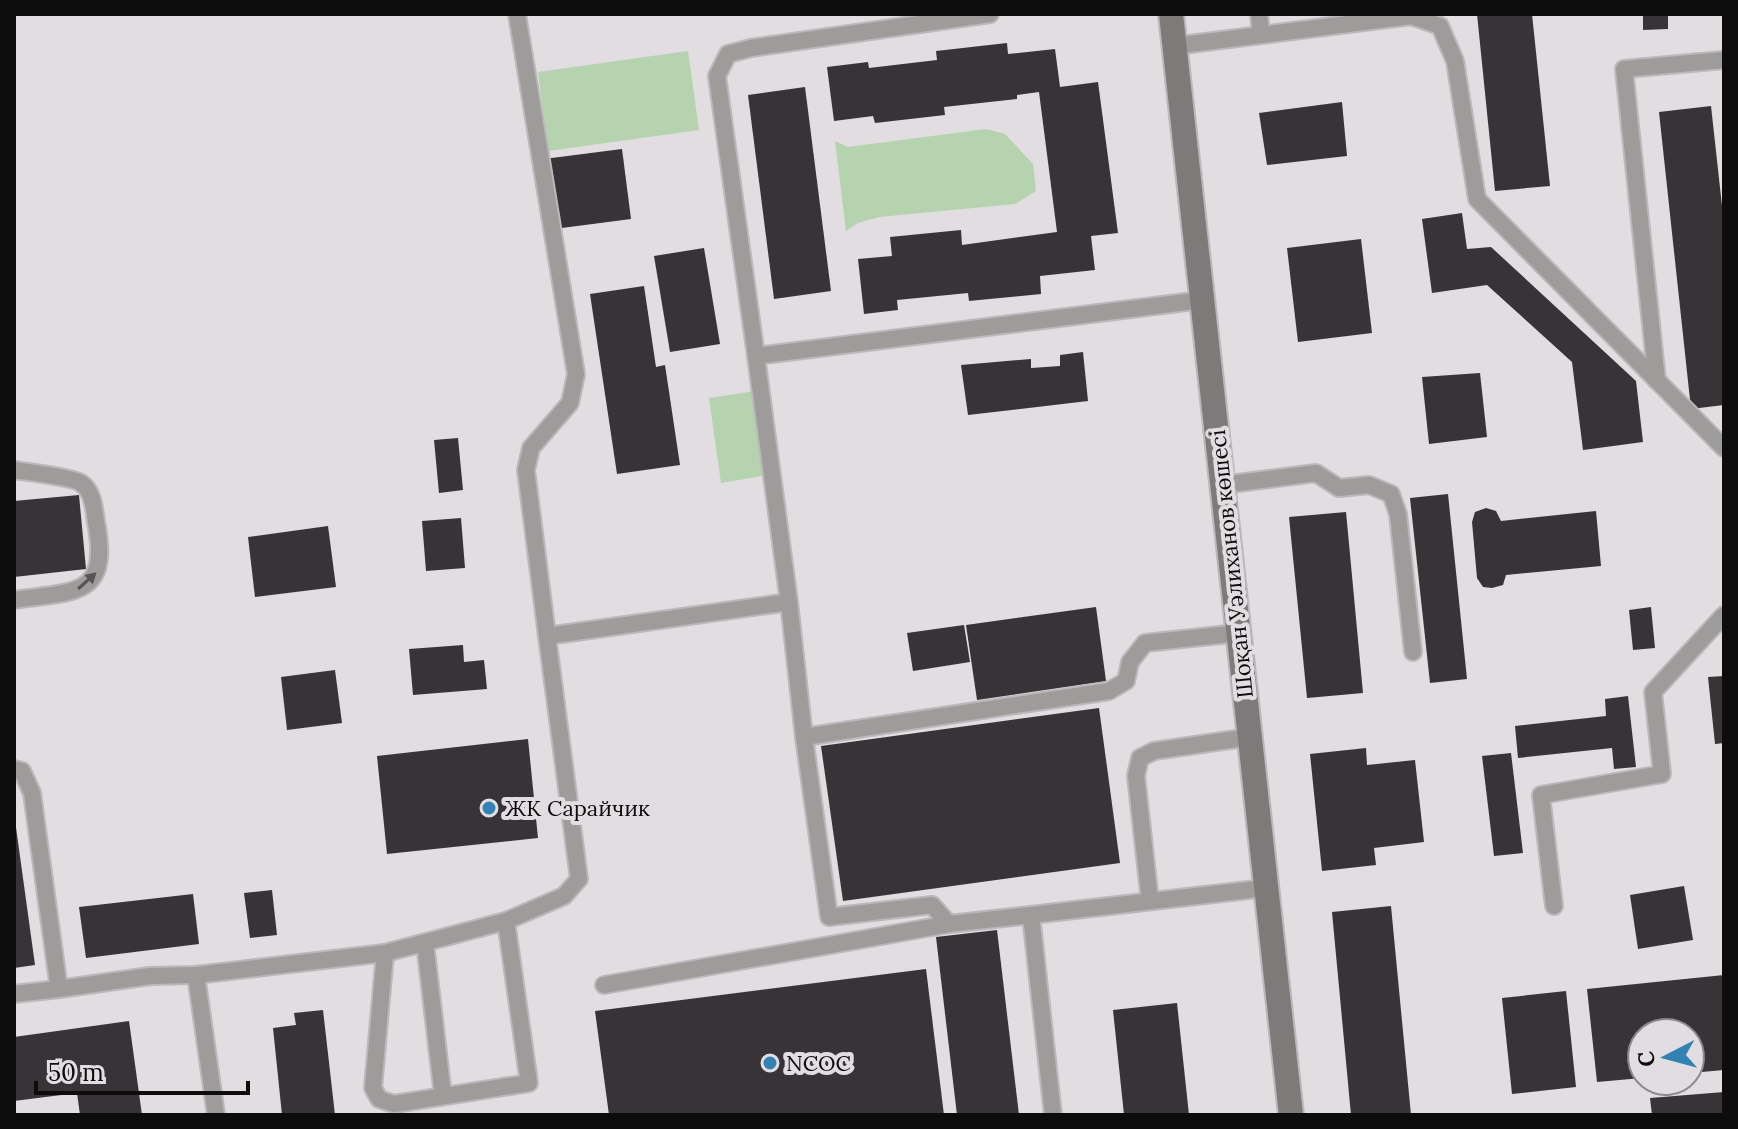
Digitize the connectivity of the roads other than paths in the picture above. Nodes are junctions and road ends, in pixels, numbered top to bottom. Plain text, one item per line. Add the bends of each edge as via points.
1 (517, 14) edge
2 (990, 14) edge
3 (1171, 14) edge
4 (1259, 14) edge
5 (1411, 15) edge
6 (1261, 35) junction
7 (1174, 46) junction
8 (1724, 60) edge
9 (1202, 300) junction
10 (756, 356) junction
11 (1657, 381) junction
12 (1724, 448) edge
13 (14, 470) edge
14 (1222, 485) junction
15 (14, 600) edge
16 (789, 602) junction
17 (1724, 615) edge
18 (1239, 633) junction
19 (547, 636) junction
20 (1413, 652) dead end
21 (804, 737) junction
22 (1250, 737) junction
23 (14, 769) edge
24 (1266, 888) junction
25 (1150, 901) junction
26 (1554, 906) dead end
27 (1031, 915) junction
28 (506, 921) junction
29 (949, 924) junction
30 (425, 943) junction
31 (385, 953) junction
32 (196, 975) junction
33 (604, 985) dead end
34 (59, 989) junction
35 (14, 994) edge
36 (443, 1096) junction
37 (216, 1115) edge
38 (1053, 1115) edge
39 (1291, 1115) edge

1 - 19 lane via 576,374 570,403 531,448 526,470
2 - 10 lane via 728,54 717,76
3 - 7 street, Шоқан Уәлиханов көшесі
4 - 6 lane
5 - 6 lane
5 - 11 lane via 1440,26 1455,61 1477,199
6 - 7 lane
7 - 9 street, Шоқан Уәлиханов көшесі
8 - 11 lane via 1624,69
9 - 10 lane
9 - 14 street, Шоқан Уәлиханов көшесі
10 - 16 lane
11 - 12 lane
15 -> 13 lane via 76,591 99,570 91,494 80,482
14 - 18 street, Шоқан Уәлиханов көшесі
14 - 20 lane via 1316,473 1339,488 1369,485 1391,494 1398,514
16 - 19 lane
16 - 21 lane
17 - 26 lane via 1653,692 1662,774 1541,795
18 - 21 lane via 1145,643 1130,662 1126,681 1109,691
18 - 22 street, Шоқан Уәлиханов көшесі
19 - 28 lane via 579,879 564,896
21 - 29 lane via 829,917 932,905
22 - 24 street, Шоқан Уәлиханов көшесі
22 - 25 lane via 1154,751 1140,758 1136,776
23 - 34 lane via 22,771 32,793
24 - 25 lane
24 - 39 street, Шоқан Уәлиханов көшесі
25 - 27 lane
27 - 29 lane
27 - 38 lane
28 - 30 lane
28 - 36 lane via 529,1083
29 - 33 lane
30 - 31 lane
30 - 36 lane
31 - 32 lane
31 - 36 lane via 373,1088 379,1099 394,1104
32 - 34 lane
32 - 37 lane
34 - 35 lane

